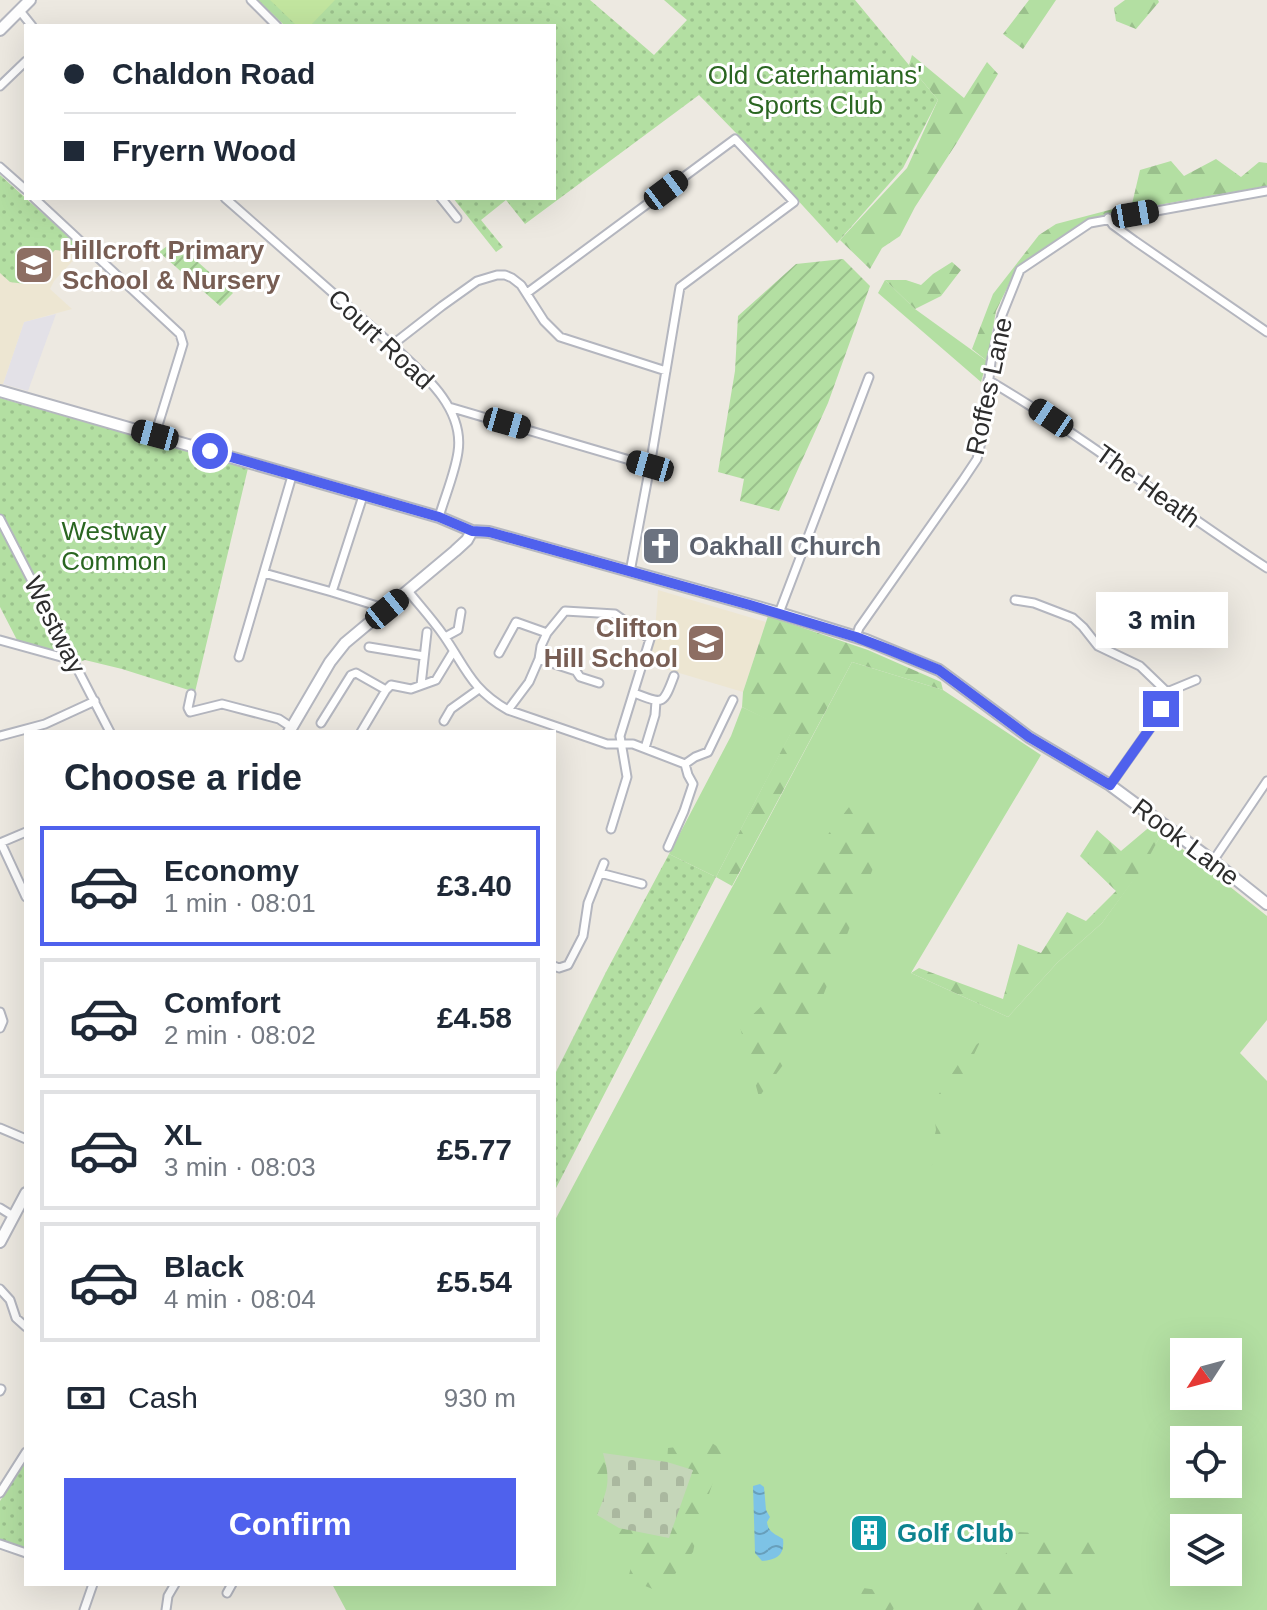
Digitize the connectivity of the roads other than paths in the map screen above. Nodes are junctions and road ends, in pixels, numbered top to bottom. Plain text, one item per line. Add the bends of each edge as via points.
1 (30, 0) edge
2 (251, 0) edge
3 (20, 11) junction
4 (30, 24) edge
5 (275, 24) edge
6 (0, 30) edge
7 (24, 63) edge
8 (0, 86) edge
9 (0, 167) edge
10 (24, 188) edge
11 (1267, 191) edge
12 (36, 200) edge
13 (227, 200) edge
14 (443, 200) edge
15 (457, 218) dead end
16 (1108, 218) junction
17 (527, 293) junction
18 (1267, 332) edge
19 (392, 345) junction
20 (666, 371) junction
21 (869, 377) dead end
22 (988, 380) junction
23 (0, 391) edge
24 (449, 407) junction
25 (155, 435) junction
26 (650, 466) junction
27 (292, 476) junction
28 (363, 496) junction
29 (439, 517) junction
30 (0, 519) edge
31 (472, 531) junction
32 (1267, 568) edge
33 (630, 572) junction
34 (264, 573) junction
35 (408, 591) junction
36 (332, 592) junction
37 (1015, 600) dead end
38 (387, 609) junction
39 (461, 612) dead end
40 (779, 613) junction
41 (427, 632) dead end
42 (547, 633) junction
43 (445, 637) junction
44 (856, 637) junction
45 (0, 640) edge
46 (369, 647) dead end
47 (453, 652) junction
48 (499, 653) dead end
49 (70, 655) junction
50 (424, 656) junction
51 (239, 657) dead end
52 (539, 659) junction
53 (674, 676) dead end
54 (1196, 680) dead end
55 (599, 683) dead end
56 (421, 685) junction
57 (479, 689) junction
58 (386, 690) junction
59 (1167, 692) junction
60 (634, 693) junction
61 (191, 694) dead end
62 (733, 700) dead end
63 (95, 701) junction
64 (656, 701) junction
65 (508, 710) junction
66 (444, 721) dead end
67 (321, 723) dead end
68 (109, 730) edge
69 (290, 730) edge
70 (362, 730) edge
71 (0, 736) edge
72 (621, 743) junction
73 (645, 748) junction
74 (685, 764) junction
75 (1267, 781) edge
76 (1110, 785) junction
77 (611, 829) dead end
78 (24, 833) edge
79 (0, 843) edge
80 (668, 847) dead end
81 (1213, 861) junction
82 (604, 863) dead end
83 (600, 873) junction
84 (642, 884) dead end
85 (24, 893) edge
86 (1267, 904) edge
87 (556, 967) edge
88 (0, 1012) edge
89 (0, 1028) edge
90 (0, 1128) edge
91 (24, 1138) edge
92 (24, 1197) edge
93 (0, 1208) edge
94 (13, 1216) junction
95 (0, 1242) edge
96 (0, 1289) edge
97 (24, 1325) edge
98 (24, 1455) edge
99 (0, 1493) edge
100 (0, 1544) edge
101 (24, 1552) edge
102 (92, 1586) edge
103 (174, 1586) edge
104 (231, 1586) edge
105 (227, 1593) dead end
106 (84, 1610) edge
107 (166, 1610) edge

1 - 3 main road
2 - 5 street
3 - 4 street
3 - 6 main road
7 - 8 street
9 - 10 street
11 - 16 street, Roffes Lane
12 - 25 street via 180,334 183,344
13 - 19 street, Court Road
14 - 15 street
16 - 18 street
16 - 22 street, Roffes Lane via 1090,223 1020,270 1002,315
17 - 19 street via 512,278 497,275 477,281
17 - 20 street via 560,337
17 - 20 street via 735,139 794,202 680,287
19 - 24 street, Court Road
20 - 26 street
21 - 40 street
22 - 32 street, The Heath
22 - 44 street, Roffes Lane via 977,459
23 - 25 main road, Rook Lane
24 - 26 street
24 - 29 street, Court Road via 458,453
25 - 27 main road, Rook Lane
26 - 33 street
27 - 28 main road, Rook Lane
27 - 34 street
28 - 29 main road, Rook Lane
28 - 36 street
29 - 31 main road, Rook Lane
30 - 49 street, Westway
31 - 33 main road, Rook Lane
31 - 35 main road
33 - 40 main road, Rook Lane
34 - 36 street
34 - 51 street
35 - 38 main road
35 - 43 street
36 - 38 street
37 - 59 street via 1073,618 1098,646 1146,670
38 - 69 main road via 337,651
39 - 43 street via 458,630
40 - 44 main road, Rook Lane
41 - 50 street
42 - 48 street via 516,622
42 - 52 street
42 - 60 street via 565,611 615,614 650,639
43 - 47 street
44 - 76 main road, Rook Lane via 939,670 1029,737
45 - 49 street
46 - 50 street
47 - 56 street via 436,680
47 - 57 street
49 - 63 street, Westway
50 - 56 street
52 - 55 street
52 - 65 street
53 - 64 street via 667,696
54 - 59 street
56 - 58 street via 391,685
57 - 65 street
57 - 66 street via 451,709
58 - 67 street via 351,675
58 - 70 street
59 - 76 street via 1151,727
60 - 64 street
60 - 72 street
61 - 69 street via 187,714 222,704 279,719
62 - 74 street via 708,752
63 - 68 street, Westway
63 - 71 street via 45,724
64 - 73 street
65 - 72 street via 607,744
72 - 73 street
72 - 77 street via 627,777
73 - 74 street
74 - 80 street via 693,784
75 - 81 street
76 - 81 main road, Rook Lane
78 - 79 street
79 - 85 street
81 - 86 main road, Rook Lane
82 - 83 street
83 - 84 street
83 - 87 street via 583,936 568,965
88 - 89 street
90 - 91 street
92 - 94 main road
93 - 94 street
94 - 95 main road
96 - 97 street
98 - 99 street
100 - 101 street
102 - 106 street
103 - 107 street
104 - 105 street

